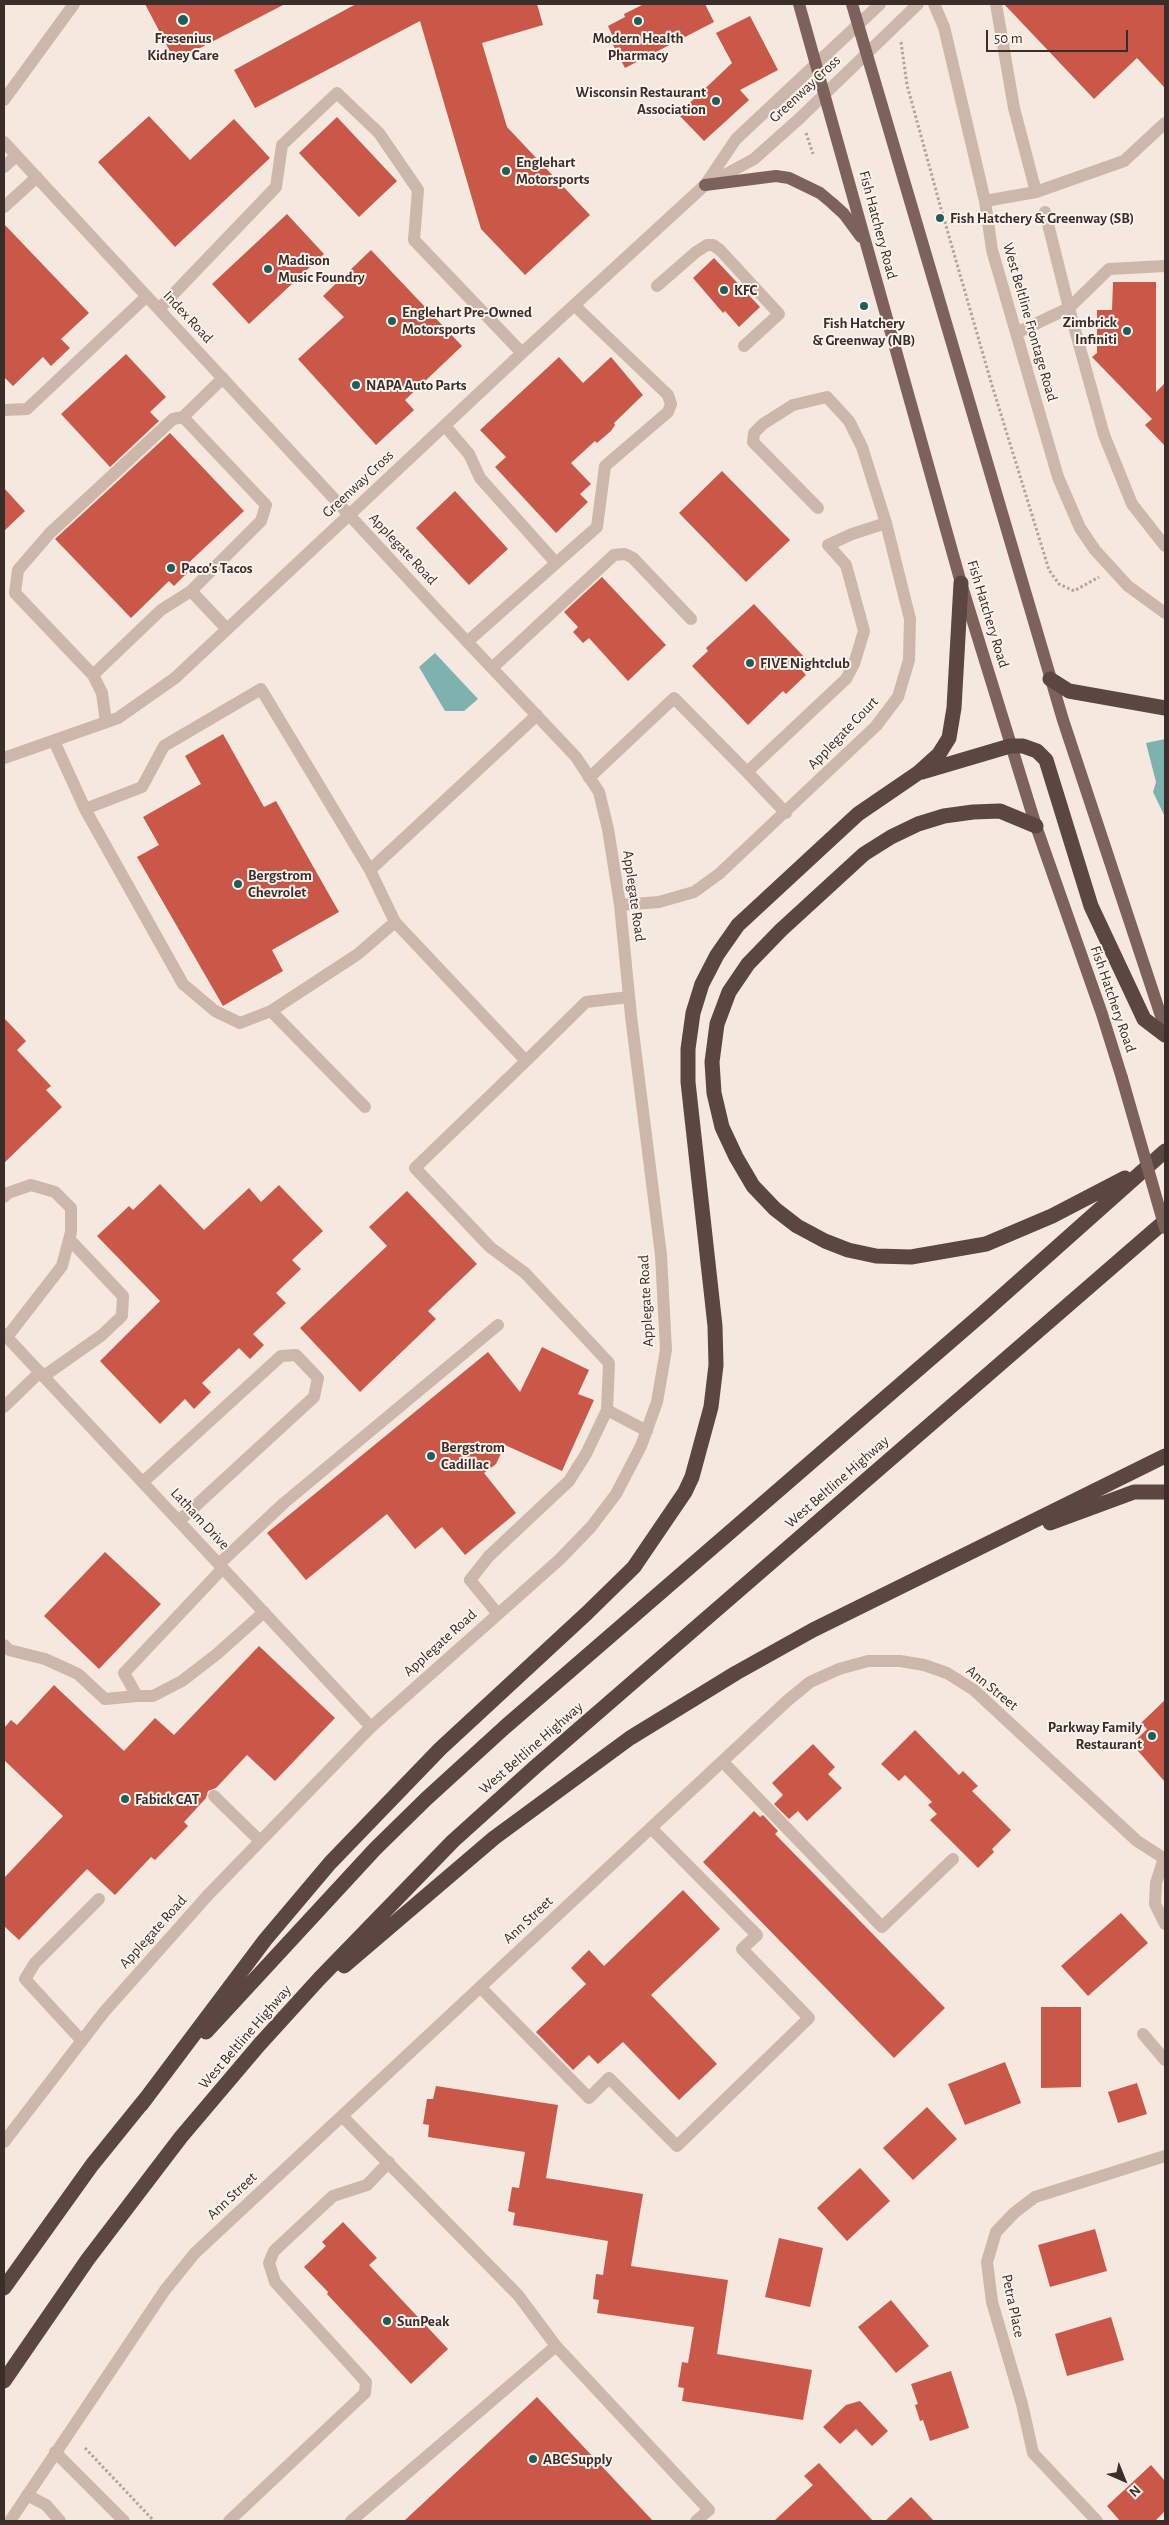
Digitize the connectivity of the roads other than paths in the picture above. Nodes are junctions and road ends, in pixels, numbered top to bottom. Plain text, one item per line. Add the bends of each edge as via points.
1 (74, 4) edge
2 (799, 4) edge
3 (852, 4) edge
4 (880, 4) edge
5 (918, 4) edge
6 (934, 4) edge
7 (996, 4) edge
8 (858, 23) junction
9 (868, 52) junction
10 (816, 62) junction
11 (825, 94) junction
12 (4, 100) edge
13 (1165, 123) edge
14 (4, 142) edge
15 (16, 156) junction
16 (4, 167) edge
17 (36, 177) junction
18 (705, 186) junction
19 (1036, 192) junction
20 (985, 201) junction
21 (4, 207) edge
22 (1046, 212) dead end
23 (869, 253) junction
24 (1165, 266) edge
25 (657, 286) dead end
26 (147, 296) junction
27 (574, 305) junction
28 (1069, 308) junction
29 (159, 309) junction
30 (1016, 333) junction
31 (744, 346) dead end
32 (522, 353) junction
33 (223, 378) junction
34 (4, 410) edge
35 (183, 417) junction
36 (445, 426) junction
37 (818, 508) dead end
38 (349, 514) junction
39 (886, 523) junction
40 (1165, 546) edge
41 (556, 563) junction
42 (961, 583) junction
43 (191, 590) junction
44 (1165, 613) edge
45 (691, 619) dead end
46 (227, 630) junction
47 (467, 642) junction
48 (492, 668) junction
49 (92, 675) junction
50 (1050, 679) junction
51 (1165, 708) edge
52 (537, 715) junction
53 (106, 722) junction
54 (54, 741) junction
55 (1010, 746) junction
56 (4, 758) edge
57 (747, 772) junction
58 (918, 773) junction
59 (589, 778) junction
60 (85, 809) junction
61 (786, 813) junction
62 (1036, 826) junction
63 (370, 870) junction
64 (620, 905) junction
65 (395, 922) junction
66 (629, 997) junction
67 (271, 1011) junction
68 (1165, 1028) edge
69 (1165, 1035) edge
70 (526, 1062) junction
71 (365, 1107) dead end
72 (1165, 1151) edge
73 (1147, 1168) junction
74 (4, 1197) edge
75 (1165, 1221) edge
76 (1165, 1228) edge
77 (70, 1238) junction
78 (498, 1325) dead end
79 (5, 1336) edge
80 (42, 1374) junction
81 (4, 1407) edge
82 (607, 1410) junction
83 (647, 1432) junction
84 (1165, 1456) edge
85 (143, 1482) junction
86 (1165, 1492) edge
87 (179, 1521) junction
88 (221, 1566) junction
89 (935, 1570) junction
90 (264, 1612) junction
91 (498, 1614) junction
92 (4, 1645) edge
93 (137, 1696) junction
94 (371, 1727) junction
95 (722, 1762) junction
96 (214, 1796) dead end
97 (651, 1828) junction
98 (260, 1841) junction
99 (1165, 1858) edge
100 (953, 1859) dead end
101 (99, 1899) dead end
102 (1165, 1924) edge
103 (480, 1986) junction
104 (1143, 2034) dead end
105 (82, 2041) junction
106 (259, 2045) junction
107 (1165, 2060) edge
108 (141, 2104) junction
109 (342, 2116) junction
110 (4, 2141) edge
111 (1165, 2156) edge
112 (389, 2162) junction
113 (4, 2288) edge
114 (556, 2346) junction
115 (4, 2380) edge
116 (55, 2452) junction
117 (27, 2495) junction
118 (10, 2521) edge
119 (60, 2521) edge
120 (124, 2521) edge
121 (229, 2521) edge
122 (351, 2521) edge
123 (696, 2521) edge
124 (1097, 2521) edge

1 - 12 street
2 - 10 main road, Fish Hatchery Road
3 - 8 main road
4 - 8 street, Greenway Cross
5 - 9 street, Greenway Cross
6 - 20 street, West Beltline Frontage Road via 944,27
7 - 19 street via 1014,108
8 - 9 main road
8 - 10 street, Greenway Cross
9 - 11 street, Greenway Cross
9 - 50 main road
10 - 11 main road, Fish Hatchery Road
10 - 18 street, Greenway Cross via 736,139
11 - 18 street, Greenway Cross via 754,159
11 - 23 main road, Fish Hatchery Road
13 - 19 street via 1124,160
14 - 15 street, Index Road
15 - 16 street
15 - 17 street, Index Road
17 - 21 street
17 - 26 street, Index Road
18 - 23 main road via 776,176 802,183 820,193 844,214
18 - 27 street, Greenway Cross
19 - 20 street
20 - 30 street, West Beltline Frontage Road via 992,250
22 - 28 street
23 - 42 main road, Fish Hatchery Road
24 - 28 street via 1109,269
25 - 31 street via 696,252 713,245 779,314
26 - 29 street, Index Road
26 - 34 street via 27,409
27 - 32 street, Greenway Cross
27 - 41 street via 668,394 671,404 668,412 606,466 597,527
28 - 30 street
28 - 40 street via 1116,468 1132,504
29 - 32 street via 276,187 282,145 337,93 379,133 418,190 414,240
29 - 33 street, Index Road
30 - 44 street, West Beltline Frontage Road via 1058,477 1080,528 1128,586
32 - 36 street, Greenway Cross
33 - 35 street
33 - 38 street, Index Road
35 - 43 street via 266,505 261,521
35 - 49 street via 166,425 50,533 18,570 15,593
36 - 38 street, Greenway Cross
36 - 41 street via 469,454 480,478 497,499
37 - 39 street, Applegate Court via 753,442 754,433 793,405 827,397 849,421 862,447
38 - 46 street, Greenway Cross
38 - 47 street, Applegate Road
39 - 57 street via 828,545 846,565 864,632 846,679
39 - 61 street, Applegate Court via 910,619 909,660 898,697 876,726
41 - 47 street
42 - 55 main road, Fish Hatchery Road
42 - 58 highway via 954,708 949,738 939,754
43 - 46 street
43 - 49 street via 161,610
45 - 48 street via 633,558 625,554 614,555
46 - 53 street, Greenway Cross via 175,678 131,711
47 - 48 street, Applegate Road
48 - 52 street, Applegate Road
49 - 53 street via 102,693
50 - 51 highway via 1069,691
50 - 68 main road
52 - 59 street, Applegate Road via 576,757
52 - 63 street
53 - 54 street, Greenway Cross
54 - 56 street, Greenway Cross
54 - 60 street
55 - 58 highway
55 - 62 main road, Fish Hatchery Road
55 - 69 highway via 1037,751 1046,760 1091,906 1144,1019
57 - 59 street via 674,698
57 - 61 street
58 - 108 highway via 858,814 738,925 702,984 693,1013 688,1082 715,1326 716,1365 711,1407 685,1492 634,1567 440,1749 330,1863 265,1940
59 - 64 street, Applegate Road via 599,792
60 - 63 street via 142,787 164,746 261,689
60 - 67 street via 184,984 215,1011 240,1023
61 - 64 street, Applegate Court via 719,874 694,892 659,902
62 - 73 highway via 1000,811 944,816 918,824 864,854 780,930 748,964 729,992 717,1024 712,1062 714,1093 722,1127 753,1186 775,1209 825,1241 876,1256 911,1256 986,1244 1052,1216
62 - 76 main road, Fish Hatchery Road, bridge via 1102,1014
63 - 65 street
64 - 66 street, Applegate Road
65 - 67 street via 358,954
65 - 70 street
66 - 70 street via 586,1002
66 - 83 street, Applegate Road via 661,1255 666,1350 657,1402
67 - 71 street
70 - 82 street via 415,1168 490,1247 525,1272 610,1363
72 - 73 highway, West Beltline Highway
73 - 108 highway, West Beltline Highway via 512,1720 426,1799 283,1948
74 - 77 street via 31,1185 55,1192 71,1208
75 - 106 highway, West Beltline Highway via 453,1841
77 - 79 street via 62,1266
77 - 80 street via 123,1296 122,1316 102,1335
78 - 88 street via 284,1503
79 - 80 street, Latham Drive
80 - 81 street
80 - 85 street, Latham Drive
82 - 83 street
82 - 91 street via 569,1481 489,1556 470,1580
83 - 91 street, Applegate Road via 616,1494 591,1527
84 - 89 highway
85 - 87 street, Latham Drive
85 - 87 street via 281,1356 296,1355 318,1378 314,1397
86 - 89 highway via 1134,1492 1104,1501
87 - 88 street, Latham Drive
88 - 90 street, Latham Drive
88 - 93 street via 124,1673
89 - 106 highway via 804,1635 599,1759 442,1881
90 - 93 street via 218,1654 182,1681 153,1696
90 - 94 street, Latham Drive
91 - 94 street, Applegate Road
92 - 93 street via 9,1650 45,1659 78,1674 105,1699
94 - 98 street, Applegate Road
95 - 97 street, Ann Street
95 - 99 street, Ann Street via 810,1682 868,1661 924,1665 947,1673 974,1690 1122,1828
95 - 100 street via 882,1927
96 - 98 street
97 - 103 street, Ann Street
97 - 103 street via 757,1935 742,1949 809,2018 677,2146 609,2078 589,2098
98 - 105 street, Applegate Road via 201,1902
99 - 102 street via 1156,1883 1155,1904
101 - 105 street via 35,1963 25,1979
103 - 109 street, Ann Street
104 - 107 street
105 - 110 street, Applegate Road
106 - 115 highway, West Beltline Highway via 129,2202
108 - 113 highway, West Beltline Highway via 92,2165
109 - 112 street
109 - 116 street, Ann Street via 195,2253 164,2290
111 - 124 street, Petra Place via 1034,2197 1014,2212 996,2232 987,2262 992,2302 1033,2453
112 - 114 street via 518,2295
112 - 121 street via 367,2185 333,2196 274,2251 269,2263 275,2282 366,2382 365,2393
114 - 122 street
114 - 123 street via 708,2510
116 - 117 street, Ann Street
116 - 120 street
117 - 118 street, Ann Street
117 - 119 street via 46,2505

